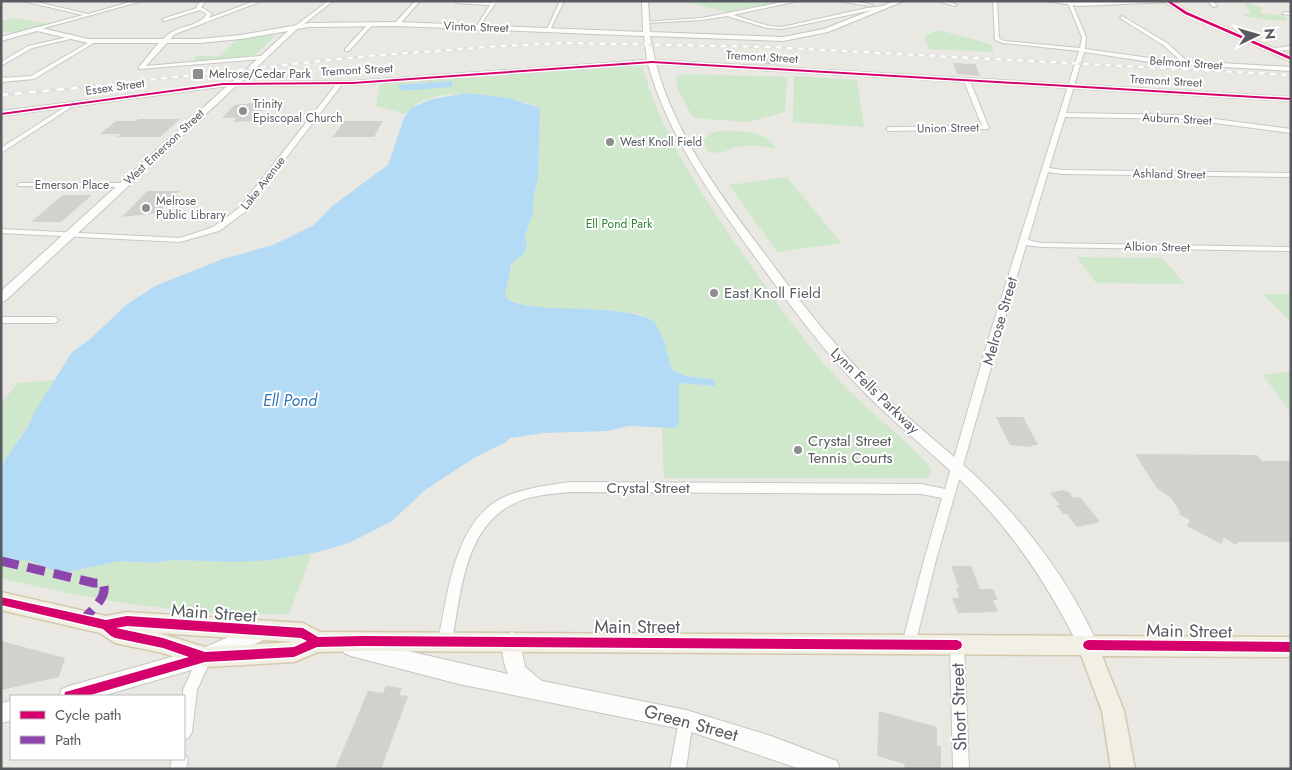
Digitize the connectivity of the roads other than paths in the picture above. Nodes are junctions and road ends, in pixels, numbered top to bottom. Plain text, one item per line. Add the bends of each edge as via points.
1 (25, 1) edge
2 (140, 1) edge
3 (204, 1) edge
4 (260, 1) edge
5 (331, 1) edge
6 (418, 1) edge
7 (562, 1) edge
8 (645, 1) edge
9 (796, 1) edge
10 (838, 1) edge
11 (901, 1) edge
12 (940, 1) edge
13 (995, 1) edge
14 (1049, 1) edge
15 (1210, 1) edge
16 (494, 2) edge
17 (1069, 2) edge
18 (1167, 2) edge
19 (458, 4) dead end
20 (956, 5) dead end
21 (1215, 6) dead end
22 (885, 7) junction
23 (200, 9) junction
24 (1284, 13) dead end
25 (210, 14) junction
26 (726, 14) junction
27 (1291, 14) edge
28 (89, 15) junction
29 (227, 15) junction
30 (1122, 17) dead end
31 (164, 20) dead end
32 (204, 22) junction
33 (646, 22) junction
34 (371, 24) junction
35 (397, 24) junction
36 (296, 27) junction
37 (478, 27) junction
38 (37, 29) junction
39 (548, 30) junction
40 (23, 33) junction
41 (47, 34) junction
42 (1, 35) edge
43 (646, 35) junction
44 (9, 37) junction
45 (68, 38) junction
46 (1, 39) edge
47 (95, 41) junction
48 (164, 41) junction
49 (1291, 48) edge
50 (1268, 49) junction
51 (347, 50) dead end
52 (1082, 50) junction
53 (260, 58) junction
54 (1291, 59) edge
55 (652, 62) junction
56 (1186, 63) junction
57 (1, 64) edge
58 (1291, 69) edge
59 (1, 80) edge
60 (967, 81) junction
61 (340, 83) junction
62 (232, 84) junction
63 (1071, 87) junction
64 (1291, 100) edge
65 (73, 104) junction
66 (1, 114) edge
67 (1063, 114) junction
68 (889, 129) dead end
69 (1291, 131) edge
70 (1, 150) edge
71 (1047, 170) junction
72 (1291, 175) edge
73 (124, 184) junction
74 (20, 185) dead end
75 (1, 231) edge
76 (70, 234) junction
77 (1023, 242) junction
78 (1291, 249) edge
79 (1, 298) edge
80 (1, 320) edge
81 (54, 320) dead end
82 (957, 468) junction
83 (949, 495) junction
84 (1, 601) edge
85 (106, 625) junction
86 (261, 632) junction
87 (445, 641) junction
88 (512, 641) junction
89 (324, 642) junction
90 (909, 644) junction
91 (957, 645) junction
92 (1088, 645) junction
93 (1291, 648) edge
94 (205, 657) junction
95 (549, 691) junction
96 (72, 695) edge
97 (686, 720) junction
98 (185, 725) edge
99 (678, 769) edge
100 (829, 769) edge
101 (961, 769) edge
102 (1123, 769) edge

1 - 28 street
2 - 28 street
3 - 23 street via 198,7
4 - 29 street
5 - 36 street, West Emerson Street
6 - 35 street
7 - 39 street
8 - 33 street, Lynn Fells Parkway
9 - 26 street
10 - 22 street
11 - 22 street, Vinton Street
12 - 20 street
13 - 52 street, Belmont Street via 998,41
14 - 17 street
15 - 21 street
16 - 19 street
16 - 37 street
17 - 18 street
17 - 52 street, Melrose Street via 1084,37
18 - 50 main road
22 - 26 street via 782,28
22 - 43 street, Vinton Street via 826,31 794,38
23 - 25 street
23 - 31 street
24 - 27 street
25 - 29 street
25 - 32 street
26 - 33 street via 695,20
28 - 38 street
29 - 32 street
30 - 56 street via 1167,46
32 - 48 street via 178,31
33 - 43 street, Lynn Fells Parkway
34 - 35 street, Vinton Street
34 - 36 street, Vinton Street
34 - 51 street
35 - 37 street, Vinton Street
36 - 48 street, Vinton Street via 231,38
36 - 53 street, West Emerson Street
37 - 39 street, Vinton Street
38 - 40 street
38 - 41 street, Vinton Street
39 - 43 street, Vinton Street
40 - 41 street, Vinton Street
40 - 44 street
41 - 45 street, Vinton Street
42 - 44 street
43 - 55 street, Lynn Fells Parkway
44 - 46 street
45 - 47 street, Vinton Street
45 - 57 street via 27,48
47 - 48 street, Vinton Street
47 - 59 street via 31,78
48 - 53 street via 141,68
49 - 50 street
50 - 54 main road
52 - 56 street, Belmont Street
52 - 63 street, Melrose Street
53 - 62 street, West Emerson Street
55 - 60 street, Tremont Street
55 - 61 street, Tremont Street
55 - 82 street, Lynn Fells Parkway via 665,100 690,151 794,302 862,382
56 - 58 street, Belmont Street
60 - 63 street, Tremont Street
60 - 68 street, Union Street via 986,128
61 - 62 street, Tremont Street
61 - 76 street, Lake Avenue via 242,210 225,224 180,240
62 - 65 street, Essex Street
62 - 73 street, West Emerson Street
63 - 64 street, Tremont Street
63 - 67 street, Melrose Street
65 - 66 street, Essex Street
65 - 70 street
67 - 69 street, Auburn Street via 1186,117
67 - 71 street, Melrose Street
71 - 72 street, Ashland Street
71 - 77 street, Melrose Street
73 - 74 street, Emerson Place
73 - 76 street, West Emerson Street
75 - 76 street, Lake Avenue
76 - 79 street, West Emerson Street
77 - 78 street, Albion Street via 1041,245
77 - 82 street, Melrose Street
80 - 81 street
82 - 83 street, Melrose Street
82 - 92 street, Lynn Fells Parkway via 1003,515 1037,557 1067,602
83 - 87 street, Crystal Street via 921,490 581,487 548,488 526,493 488,514 470,537
83 - 90 street, Melrose Street
84 - 85 main road, Main Street
85 - 86 main road, Main Street via 127,621
85 - 94 main road, Main Street via 115,633 163,643
86 - 89 main road, Main Street via 303,633
86 - 94 street
87 - 88 main road, Main Street
87 - 89 main road, Main Street
88 - 90 main road, Main Street
88 - 95 street, Green Street via 512,658 518,675 527,683
89 - 94 main road, Main Street via 294,652
89 - 95 street, Green Street via 459,674
90 - 91 main road, Main Street
91 - 92 main road, Main Street
91 - 101 street, Short Street
92 - 93 main road, Main Street
92 - 102 main road, Lynn Fells Parkway via 1113,711
94 - 96 street
94 - 98 street via 190,690
95 - 97 street, Green Street
97 - 99 street
97 - 100 street, Green Street

